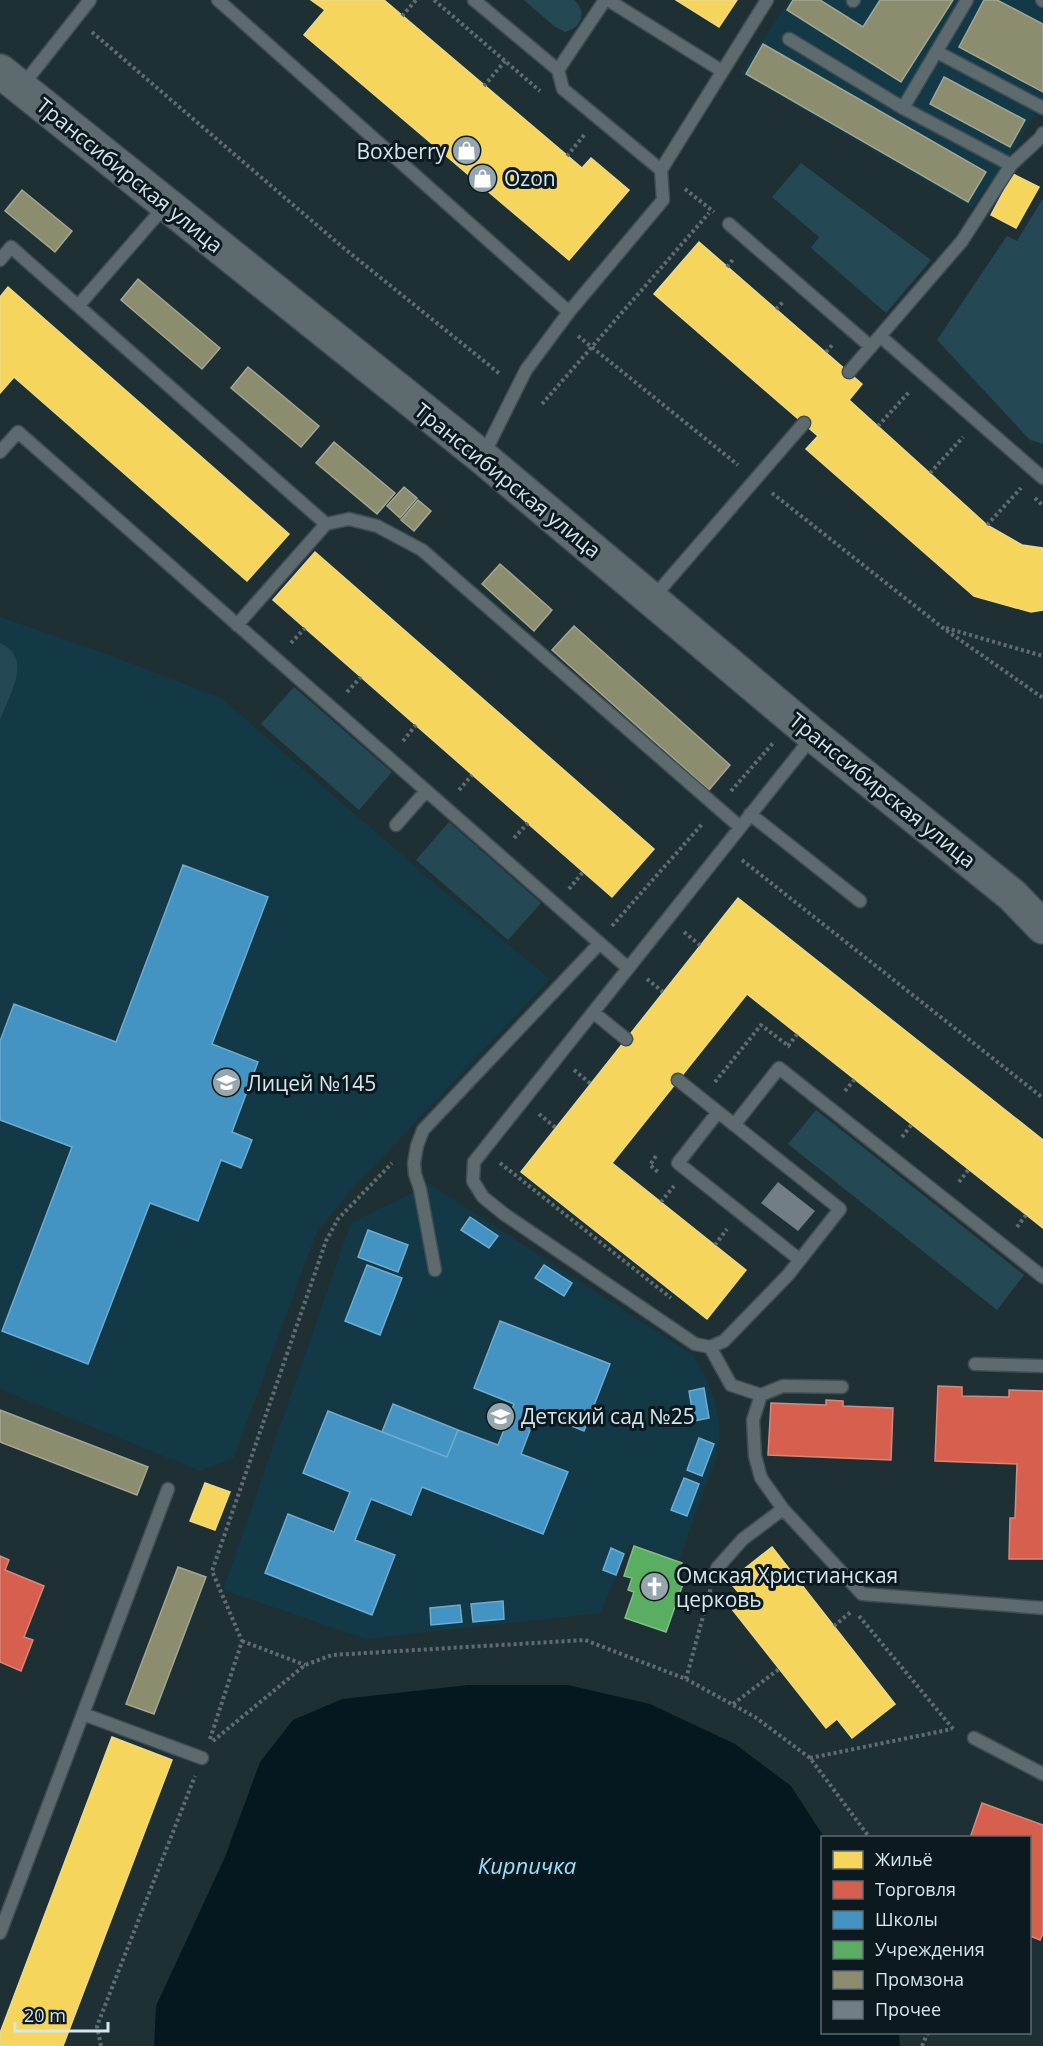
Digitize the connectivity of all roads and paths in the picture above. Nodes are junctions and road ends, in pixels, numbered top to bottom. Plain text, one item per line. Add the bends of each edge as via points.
1 (90, 0) edge
2 (218, 0) edge
3 (416, 0) edge
4 (434, 0) edge
5 (474, 0) edge
6 (606, 0) edge
7 (767, 0) edge
8 (967, 0) edge
9 (402, 16) dead end
10 (76, 18) junction
11 (789, 39) dead end
12 (937, 52) junction
13 (506, 61) junction
14 (558, 70) junction
15 (722, 71) junction
16 (10, 79) edge
17 (484, 86) dead end
18 (547, 96) dead end
19 (903, 108) junction
20 (1043, 108) edge
21 (588, 132) dead end
22 (1042, 137) edge
23 (567, 156) dead end
24 (1011, 165) junction
25 (661, 170) junction
26 (166, 205) junction
27 (711, 210) junction
28 (729, 224) joint
29 (738, 254) dead end
30 (0, 260) edge
31 (727, 267) dead end
32 (787, 297) dead end
33 (78, 306) junction
34 (776, 309) dead end
35 (569, 312) junction
36 (561, 323) junction
37 (880, 336) junction
38 (837, 340) dead end
39 (592, 347) junction
40 (871, 347) junction
41 (826, 352) dead end
42 (849, 372) dead end
43 (505, 378) dead end
44 (910, 391) dead end
45 (542, 404) dead end
46 (804, 423) dead end
47 (878, 426) dead end
48 (963, 437) dead end
49 (0, 452) edge
50 (482, 457) junction
51 (930, 473) dead end
52 (1043, 478) edge
53 (756, 479) junction
54 (1022, 487) dead end
55 (326, 524) junction
56 (987, 525) dead end
57 (652, 599) junction
58 (237, 625) junction
59 (305, 628) dead end
60 (943, 628) junction
61 (290, 644) dead end
62 (1043, 656) edge
63 (361, 677) dead end
64 (346, 693) dead end
65 (1043, 698) edge
66 (416, 725) dead end
67 (813, 735) junction
68 (776, 741) dead end
69 (402, 742) dead end
70 (472, 775) dead end
71 (426, 791) junction
72 (458, 791) dead end
73 (717, 807) junction
74 (750, 814) junction
75 (528, 823) dead end
76 (396, 825) dead end
77 (740, 827) junction
78 (513, 840) dead end
79 (725, 846) junction
80 (583, 872) dead end
81 (569, 889) dead end
82 (1012, 895) junction
83 (860, 901) dead end
84 (1043, 907) edge
85 (612, 926) dead end
86 (1043, 927) edge
87 (684, 932) dead end
88 (600, 943) junction
89 (701, 946) dead end
90 (628, 968) junction
91 (647, 979) dead end
92 (663, 992) dead end
93 (592, 1012) junction
94 (798, 1034) dead end
95 (626, 1039) dead end
96 (788, 1046) dead end
97 (574, 1070) dead end
98 (855, 1079) dead end
99 (678, 1080) dead end
100 (591, 1084) dead end
101 (845, 1091) dead end
102 (1043, 1098) edge
103 (718, 1112) junction
104 (539, 1114) dead end
105 (912, 1124) dead end
106 (734, 1125) junction
107 (556, 1128) dead end
108 (423, 1130) junction
109 (902, 1137) dead end
110 (500, 1163) dead end
111 (969, 1169) dead end
112 (959, 1182) dead end
113 (675, 1185) dead end
114 (661, 1202) dead end
115 (1026, 1215) dead end
116 (729, 1227) dead end
117 (1017, 1227) dead end
118 (715, 1245) dead end
119 (800, 1260) junction
120 (435, 1270) dead end
121 (1043, 1277) edge
122 (678, 1304) dead end
123 (710, 1347) junction
124 (975, 1364) dead end
125 (1043, 1366) edge
126 (842, 1387) dead end
127 (761, 1395) junction
128 (168, 1489) dead end
129 (783, 1509) junction
130 (717, 1568) joint
131 (846, 1601) dead end
132 (1043, 1608) edge
133 (854, 1610) junction
134 (834, 1626) dead end
135 (242, 1641) junction
136 (305, 1665) junction
137 (779, 1669) dead end
138 (686, 1679) junction
139 (733, 1704) junction
140 (83, 1714) junction
141 (974, 1738) dead end
142 (202, 1758) joint
143 (810, 1758) junction
144 (1043, 1774) edge
145 (868, 1836) edge
146 (0, 1933) edge
147 (101, 2046) edge

1 - 10 lane
2 - 35 lane
3 - 9 path
4 - 13 path
5 - 14 lane
6 - 14 lane
6 - 15 lane
7 - 15 lane
8 - 12 lane
10 - 16 lane
10 - 43 path via 340,245
11 - 19 lane
12 - 19 lane
12 - 20 lane
13 - 17 path
13 - 18 path
14 - 25 lane via 563,89
15 - 25 lane
16 - 26 main road, Транссибирская улица
19 - 24 lane
21 - 23 path
22 - 24 lane
24 - 37 lane via 962,241
25 - 27 path
25 - 35 lane via 663,200
26 - 33 lane
26 - 50 main road, Транссибирская улица
27 - 28 path
27 - 39 path
28 - 40 lane
29 - 31 path
30 - 33 lane via 11,247
32 - 34 path
33 - 55 lane
35 - 36 lane
36 - 39 path
36 - 50 lane via 526,370
37 - 40 lane
37 - 52 lane
38 - 41 path
39 - 45 path
39 - 53 path
40 - 42 lane
44 - 47 path
46 - 53 lane
48 - 51 path
49 - 58 lane via 18,432
50 - 57 main road, Транссибирская улица
53 - 57 lane
53 - 60 path
54 - 56 path
55 - 58 lane
55 - 73 lane via 349,519 377,526 422,550
57 - 67 main road, Транссибирская улица
58 - 71 lane
59 - 61 path
60 - 62 path
60 - 65 path
63 - 64 path
66 - 69 path
67 - 74 lane
67 - 82 main road, Транссибирская улица
68 - 73 path
70 - 72 path
71 - 76 lane
71 - 88 lane
73 - 77 lane
73 - 85 path
74 - 77 lane
74 - 83 lane
75 - 78 path
77 - 79 lane
79 - 90 lane
79 - 102 path
80 - 81 path
82 - 84 main road
82 - 86 main road
87 - 89 path
88 - 90 lane
88 - 108 lane
90 - 93 lane
91 - 92 path
93 - 95 lane
93 - 123 lane via 474,1162 473,1181 483,1197 504,1214 695,1344
94 - 96 path
97 - 100 path
98 - 101 path
99 - 103 lane
103 - 106 lane
103 - 119 lane via 678,1163
104 - 107 path
105 - 109 path
106 - 119 lane via 840,1209
106 - 121 lane via 778,1068
108 - 120 lane via 414,1163
108 - 135 path via 338,1219 322,1252 212,1570
110 - 122 path
111 - 112 path
113 - 114 path
115 - 117 path
116 - 118 path
119 - 123 lane via 724,1341
123 - 127 lane via 731,1385
124 - 125 lane
126 - 127 lane via 783,1386
127 - 129 lane via 753,1420 755,1456 761,1478
128 - 140 lane
129 - 130 lane via 743,1539
129 - 132 lane via 862,1594
130 - 138 path
131 - 133 path
133 - 134 path
133 - 143 path via 952,1730
135 - 136 path
135 - 136 path via 208,1745
136 - 138 path via 332,1655 585,1640
137 - 139 path
138 - 139 path
139 - 143 path
140 - 142 lane
140 - 146 lane
141 - 144 lane
142 - 147 path via 97,2026
143 - 145 path

